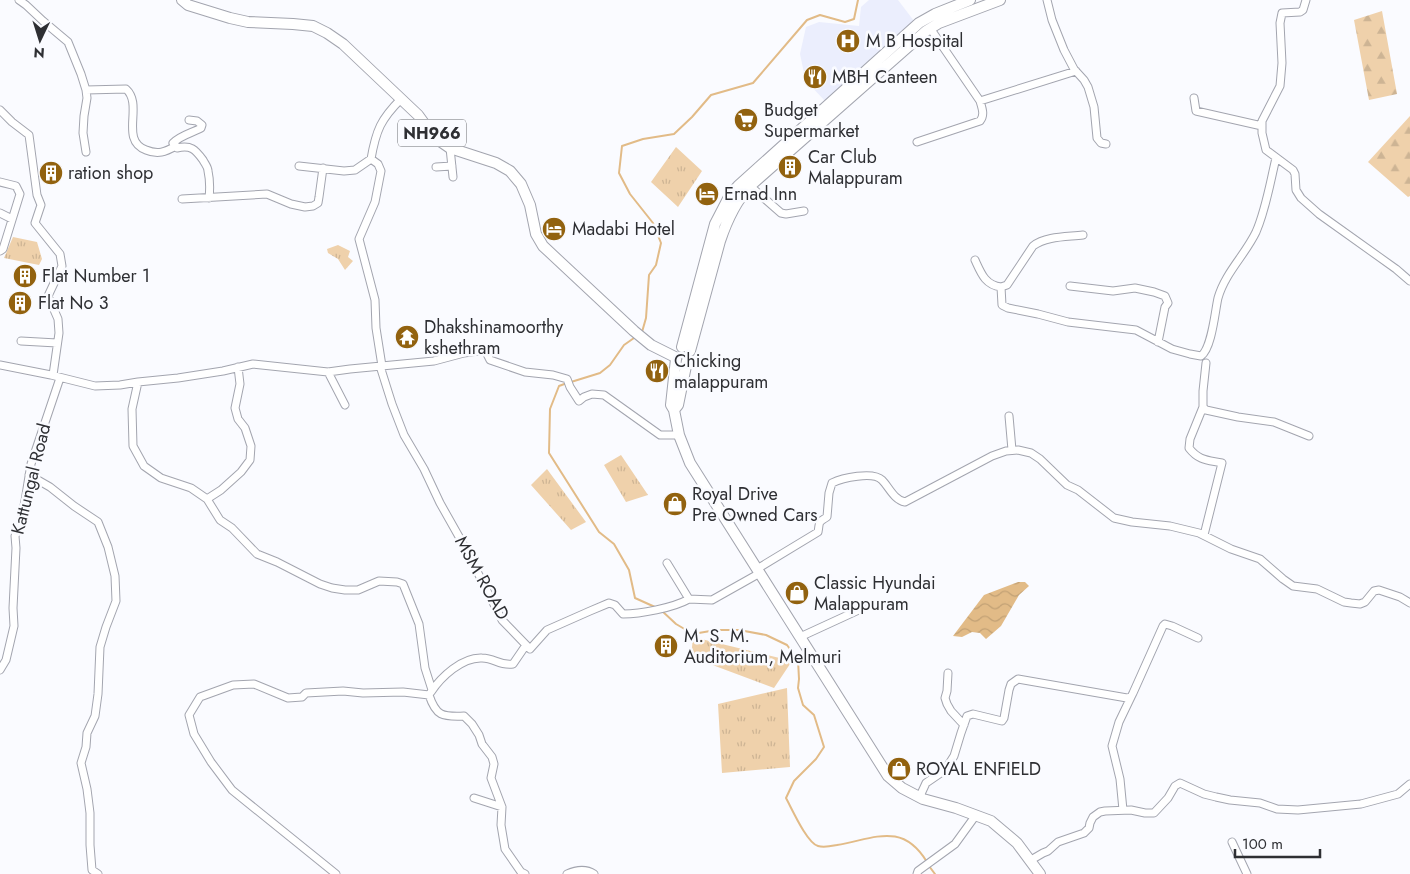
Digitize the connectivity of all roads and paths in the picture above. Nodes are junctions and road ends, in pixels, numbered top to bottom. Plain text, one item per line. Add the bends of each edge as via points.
1 (18, 0) edge
2 (182, 0) edge
3 (970, 0) edge
4 (1000, 0) edge
5 (1047, 0) edge
6 (1306, 0) edge
7 (930, 28) junction
8 (885, 54) junction
9 (892, 62) junction
10 (1076, 70) junction
11 (86, 90) junction
12 (1194, 98) dead end
13 (401, 99) junction
14 (980, 101) junction
15 (0, 110) edge
16 (189, 120) dead end
17 (1262, 126) junction
18 (917, 142) dead end
19 (1106, 144) dead end
20 (176, 146) junction
21 (450, 148) junction
22 (86, 152) dead end
23 (1276, 158) junction
24 (371, 159) junction
25 (299, 166) dead end
26 (452, 166) junction
27 (436, 167) dead end
28 (323, 168) junction
29 (453, 177) dead end
30 (0, 182) edge
31 (750, 186) junction
32 (209, 198) junction
33 (182, 200) dead end
34 (804, 211) dead end
35 (0, 213) edge
36 (12, 219) junction
37 (1083, 235) dead end
38 (0, 251) edge
39 (975, 260) dead end
40 (1410, 281) edge
41 (1070, 286) dead end
42 (1001, 287) junction
43 (21, 341) dead end
44 (1158, 342) junction
45 (57, 343) junction
46 (680, 352) junction
47 (1204, 354) junction
48 (0, 365) edge
49 (381, 366) junction
50 (238, 367) junction
51 (328, 372) junction
52 (56, 376) junction
53 (138, 382) junction
54 (344, 405) dead end
55 (1203, 407) junction
56 (674, 410) junction
57 (1009, 416) dead end
58 (679, 435) junction
59 (1309, 436) dead end
60 (1012, 450) junction
61 (28, 475) junction
62 (207, 499) junction
63 (1204, 535) junction
64 (666, 563) dead end
65 (759, 571) junction
66 (688, 599) junction
67 (1410, 602) edge
68 (863, 608) dead end
69 (800, 637) junction
70 (1198, 638) dead end
71 (526, 645) junction
72 (0, 670) edge
73 (948, 672) dead end
74 (430, 693) junction
75 (1131, 697) junction
76 (964, 725) junction
77 (1410, 784) edge
78 (920, 796) junction
79 (474, 798) dead end
80 (502, 807) junction
81 (1124, 810) junction
82 (976, 815) junction
83 (1232, 842) dead end
84 (1031, 860) junction
85 (917, 873) edge
86 (98, 874) edge
87 (336, 874) edge
88 (525, 874) edge
89 (567, 874) edge
90 (594, 874) edge
91 (1040, 874) edge
92 (1247, 874) edge

1 - 11 street via 68,42
2 - 13 highway, NH966 via 188,5 248,22 313,26 343,44
3 - 8 highway via 919,23
4 - 7 highway
5 - 10 street via 1064,50
6 - 17 street via 1300,12 1282,13 1280,86
7 - 9 highway
7 - 14 street
8 - 9 highway
8 - 46 highway via 730,195 715,224
9 - 31 highway
10 - 14 street
10 - 19 street via 1088,87 1097,138
11 - 20 street via 126,89 130,92 134,110 132,132 138,146 154,153
11 - 22 street via 82,133
12 - 17 street via 1196,111
13 - 21 highway, NH966 via 434,137
13 - 24 street via 381,124
14 - 18 street via 983,113 980,121
15 - 45 street, Kattungal Road via 29,135 41,206 35,223 60,254 62,266 48,296 58,319
16 - 20 street via 197,121 201,128 179,137 174,142
17 - 23 street via 1266,150
20 - 32 street via 197,152 208,168
21 - 26 street
21 - 46 highway, NH966 via 510,171 521,184 530,205 536,234 543,246 634,332 651,345
23 - 40 street via 1293,170 1296,190 1319,214
23 - 47 street via 1256,233 1225,281
24 - 28 street via 355,170
24 - 49 street, MSM ROAD via 381,171 375,202 359,239 375,300
25 - 28 street
26 - 27 street
26 - 29 street
28 - 32 street via 318,203 313,206 291,204 267,194
30 - 36 street via 16,186 20,194
31 - 34 street via 781,213
31 - 46 highway via 725,225
32 - 33 street
35 - 36 street
36 - 38 street
37 - 42 street via 1038,242 1007,285
39 - 42 street via 982,276 990,284
41 - 44 street via 1113,291 1135,288 1165,296 1168,303
42 - 44 street via 1002,305 1008,308 1068,322 1136,330
43 - 45 street
44 - 47 street via 1190,354
45 - 52 street, Kattungal Road
46 - 56 highway via 671,405
46 - 56 highway via 690,357
47 - 55 street via 1209,364
48 - 52 street
49 - 51 street
49 - 58 street via 434,361 485,350 490,360 525,372 568,379 579,401 592,394 604,395 660,435
49 - 71 street, MSM ROAD via 404,435 502,620
50 - 51 street via 253,364
50 - 53 street
50 - 62 street via 240,384 235,408 251,446 250,460 222,490
51 - 54 street
52 - 53 street via 94,386
52 - 61 street, Kattungal Road
53 - 62 street via 132,409 133,446 144,466 161,478 191,488
55 - 59 street via 1238,417 1274,422
55 - 63 street via 1189,448 1203,460 1222,463
56 - 58 highway
57 - 60 street
58 - 65 highway via 690,463
60 - 63 street via 1031,453 1067,485 1114,518 1170,526
60 - 65 street via 992,456 905,502 881,478 872,475 840,479 832,484 827,517 818,524 818,532
61 - 72 street, Kattungal Road via 20,525 15,536 14,626 6,660
61 - 86 street via 98,522 115,576 116,601 100,647 95,716 87,733 81,763 90,813 92,870
62 - 74 street via 220,520 257,554 320,584 344,590 358,590 380,581 403,584 419,624
63 - 67 street via 1231,550 1260,559 1293,586 1317,589 1351,603 1365,602 1379,590
64 - 66 street
65 - 66 street via 712,600
65 - 69 highway
66 - 71 street via 679,605 633,614 622,614 615,605 609,604 547,630 530,649
68 - 69 street
69 - 78 highway via 888,776 902,788
70 - 75 street via 1165,624
71 - 74 street via 513,664 474,658 461,664
73 - 76 street via 945,698 951,711
74 - 80 street via 433,707 439,714 464,716 479,735 492,757 491,778
74 - 87 street via 343,691 306,693 302,697 288,698 254,684 233,685 200,697 189,715 194,734 232,790
75 - 76 street via 1018,679 1009,690 1002,721 973,714 967,716
75 - 81 street via 1112,746
76 - 78 street via 946,770 926,783
77 - 81 street via 1398,794 1361,804 1298,810 1216,797 1180,783 1154,813
78 - 82 highway
79 - 80 street
80 - 88 street via 505,850
81 - 84 street via 1100,812 1093,817 1084,833 1058,842
82 - 84 highway via 991,821
82 - 85 street via 955,844
83 - 92 street
84 - 91 highway
89 - 90 street via 576,870

